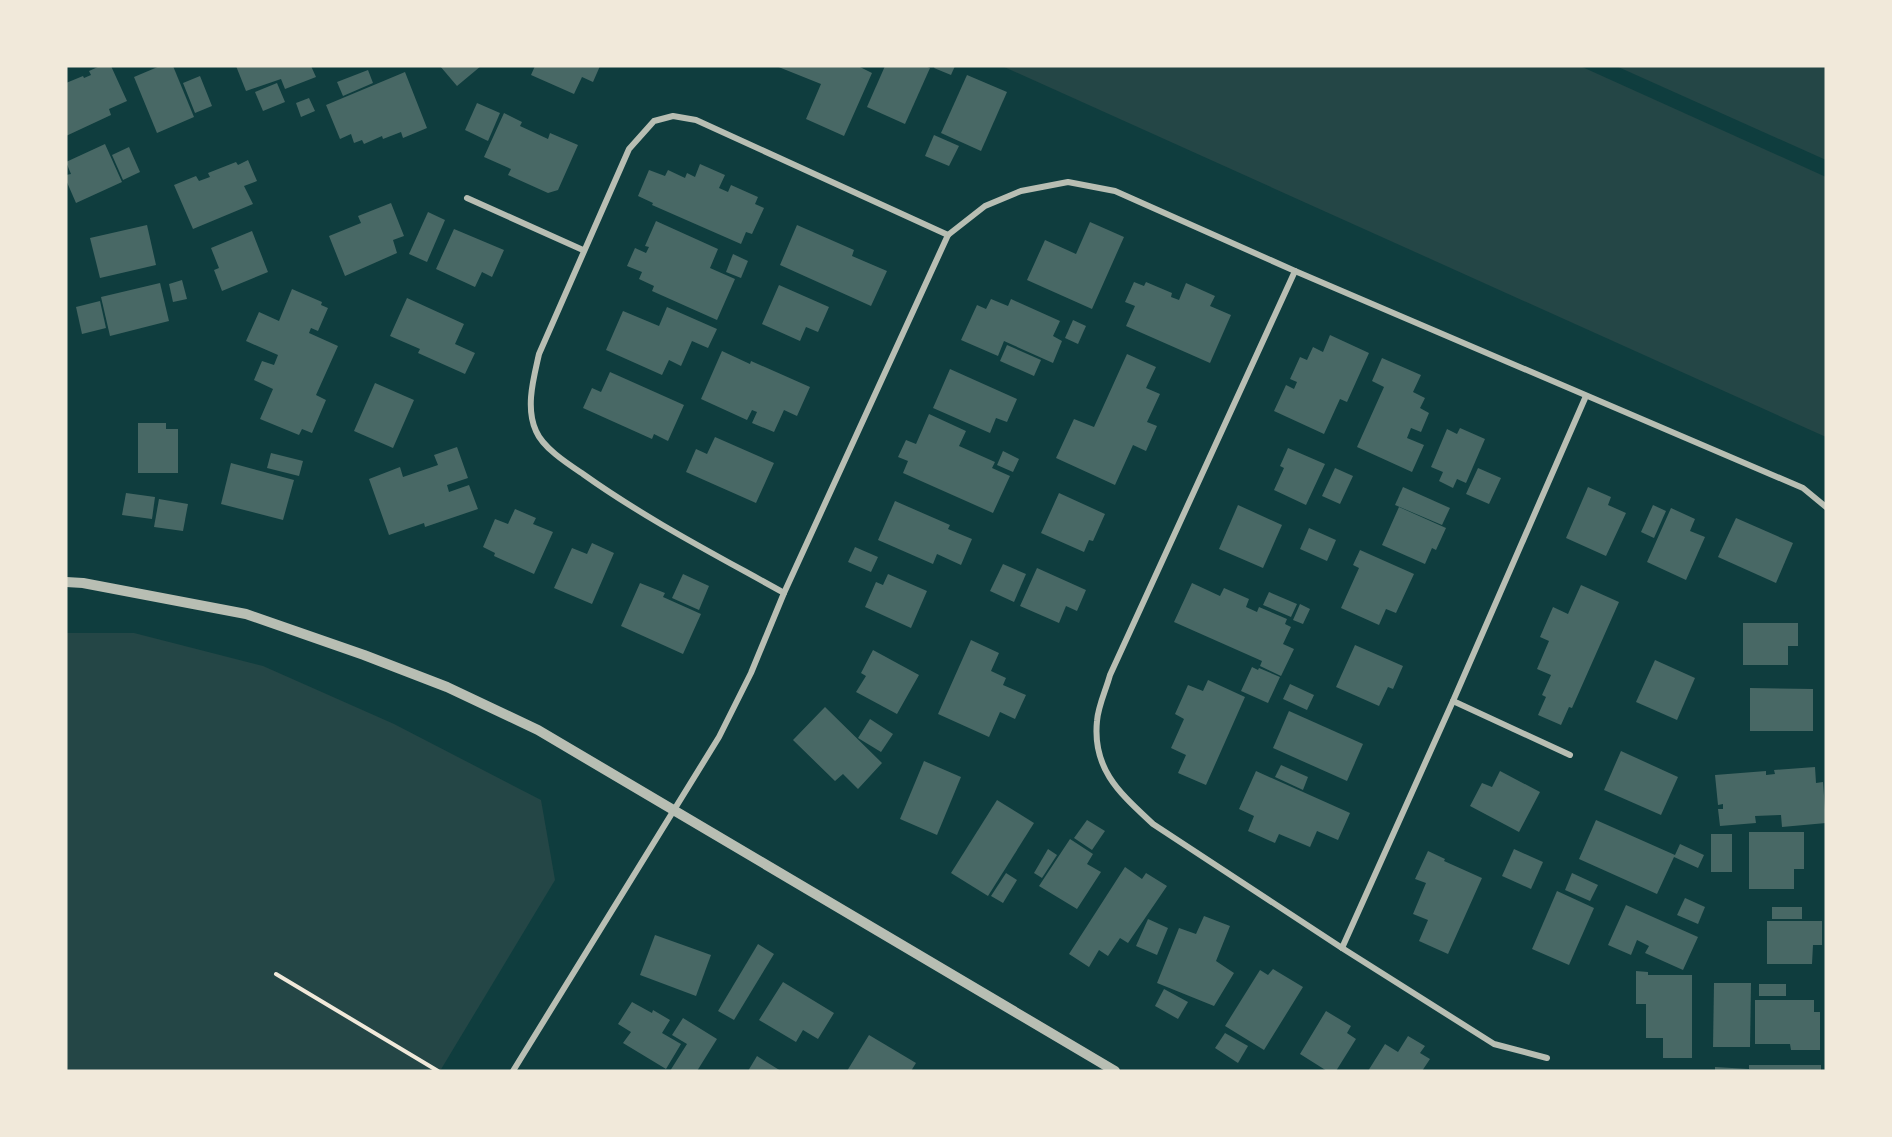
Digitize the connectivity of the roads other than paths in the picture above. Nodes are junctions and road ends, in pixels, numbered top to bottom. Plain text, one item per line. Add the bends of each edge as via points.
1 (467, 198) dead end
2 (948, 236) junction
3 (583, 250) junction
4 (1294, 271) junction
5 (1586, 396) junction
6 (1826, 507) edge
7 (66, 582) edge
8 (784, 593) junction
9 (1453, 701) junction
10 (1570, 755) dead end
11 (673, 809) junction
12 (1341, 948) junction
13 (1547, 1058) dead end
14 (513, 1071) edge
15 (1115, 1071) edge

1 - 3 street
2 - 3 street via 696,120 673,116 654,121 629,149
2 - 4 street via 985,206 1021,191 1068,182 1115,191
2 - 8 street
3 - 8 street via 539,354 532,387 536,431 553,452 626,505
4 - 5 street
4 - 12 street via 1110,675 1097,720 1098,752 1107,777 1153,824
5 - 6 street via 1803,488
5 - 9 street
7 - 11 street via 246,614 364,655 447,687 538,730
8 - 11 street via 751,674 719,736
9 - 10 street
9 - 12 street
11 - 14 street
11 - 15 street
12 - 13 street via 1494,1044

